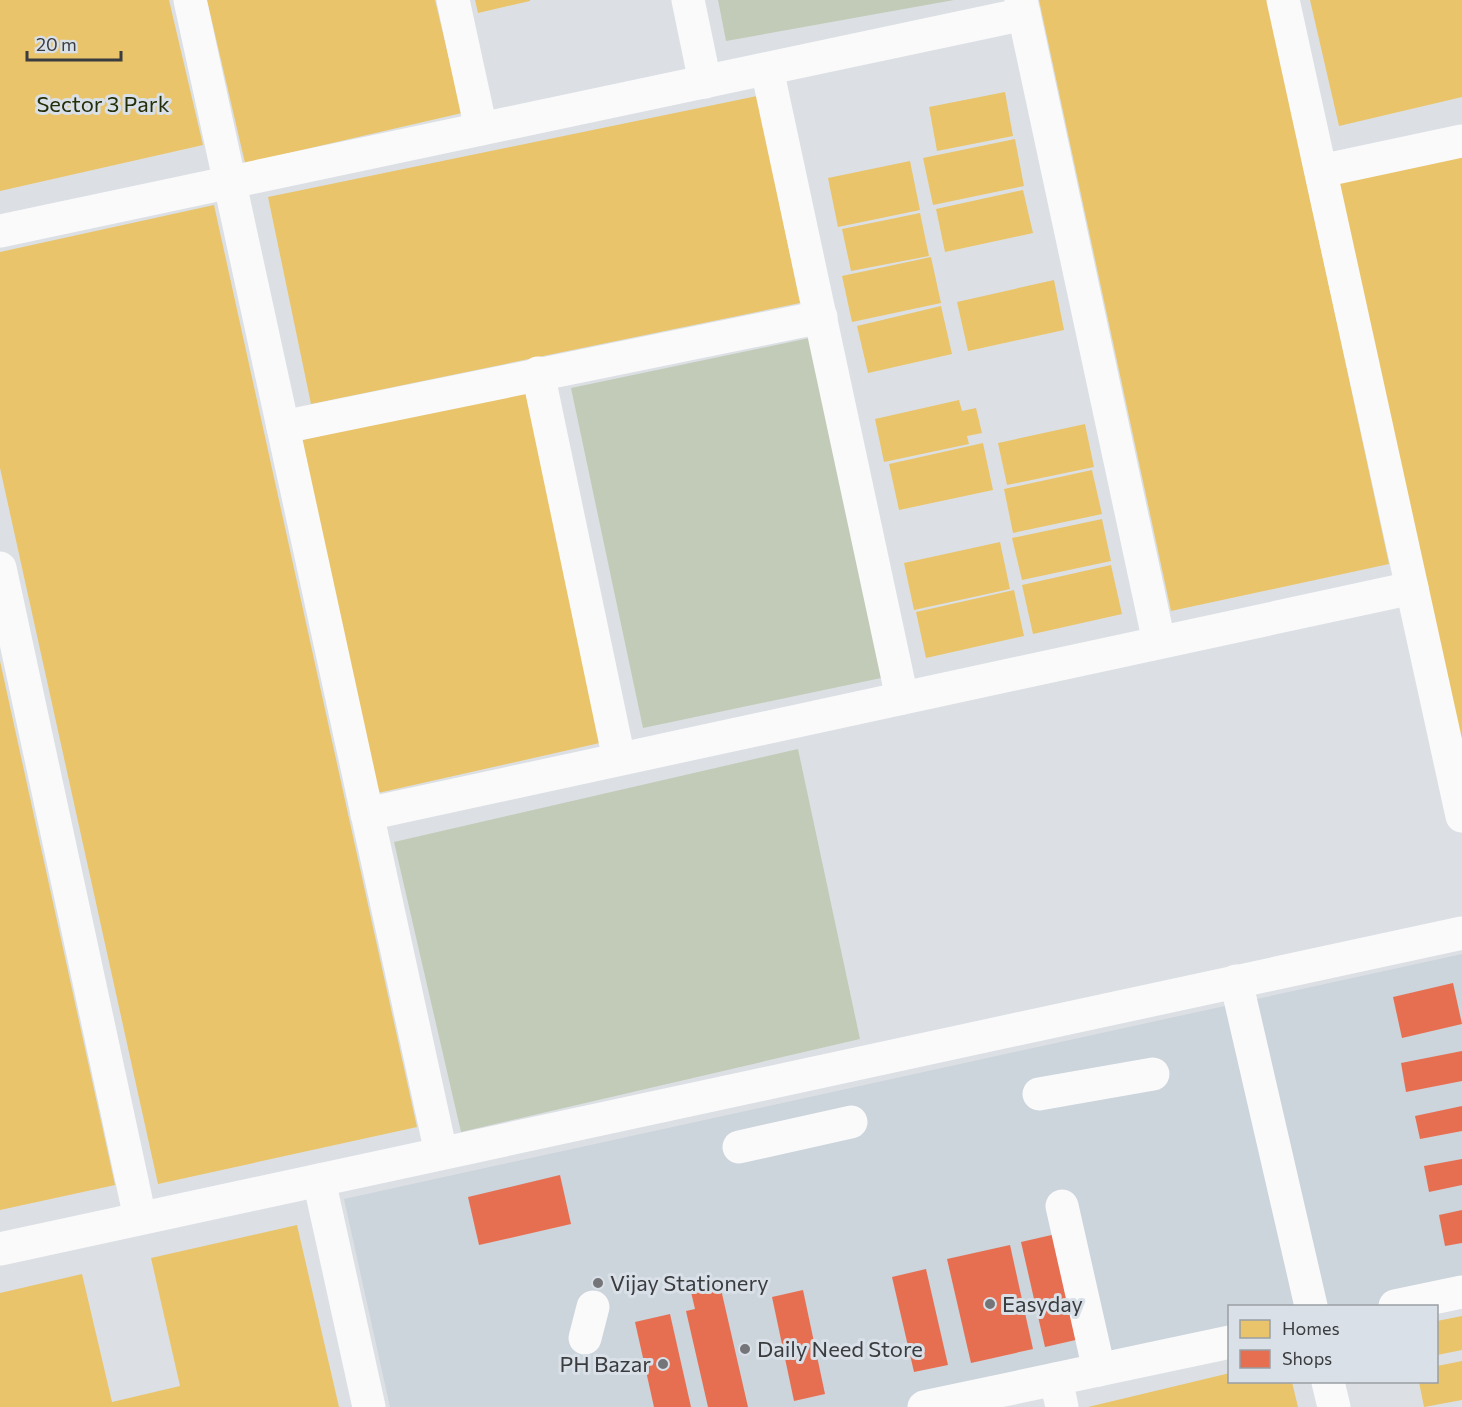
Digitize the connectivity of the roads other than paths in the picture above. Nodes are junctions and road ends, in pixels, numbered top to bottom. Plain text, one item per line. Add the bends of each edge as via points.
1 (190, 0) edge
2 (453, 0) edge
3 (688, 0) edge
4 (1283, 0) edge
5 (1023, 7) edge
6 (767, 69) junction
7 (705, 82) junction
8 (481, 129) junction
9 (1462, 141) edge
10 (1321, 171) junction
11 (230, 182) junction
12 (0, 231) edge
13 (821, 317) junction
14 (538, 373) junction
15 (283, 427) junction
16 (0, 568) edge
17 (1412, 588) junction
18 (1159, 642) junction
19 (902, 698) junction
20 (619, 759) junction
21 (367, 814) junction
22 (1462, 816) edge
23 (1462, 933) edge
24 (1236, 981) junction
25 (1153, 1074) dead end
26 (1039, 1094) dead end
27 (851, 1122) dead end
28 (739, 1147) dead end
29 (441, 1153) junction
30 (319, 1180) junction
31 (1062, 1206) dead end
32 (140, 1218) junction
33 (0, 1249) edge
34 (1462, 1292) edge
35 (1311, 1305) edge
36 (1400, 1305) edge
37 (593, 1307) dead end
38 (585, 1338) dead end
39 (1228, 1342) edge
40 (1099, 1370) junction
41 (1328, 1383) edge
42 (1059, 1393) edge
43 (369, 1407) edge
44 (924, 1407) edge
45 (1334, 1407) edge

1 - 11 street
2 - 8 street
3 - 7 street
4 - 10 street
5 - 6 street
5 - 18 street
6 - 7 street
6 - 13 street
7 - 8 street
8 - 11 street
9 - 10 street
10 - 17 street
11 - 12 street
11 - 15 street
13 - 14 street
13 - 19 street
14 - 15 street
14 - 20 street
15 - 21 street
16 - 32 street
17 - 18 street
17 - 22 street
18 - 19 street
19 - 20 street
20 - 21 street
21 - 29 street
23 - 24 street
24 - 29 street
24 - 35 street
25 - 26 street
27 - 28 street
29 - 30 street
30 - 32 street
30 - 43 street
31 - 40 street
32 - 33 street
34 - 36 street
37 - 38 street
39 - 40 street
40 - 42 street
41 - 45 street
42 - 44 street

